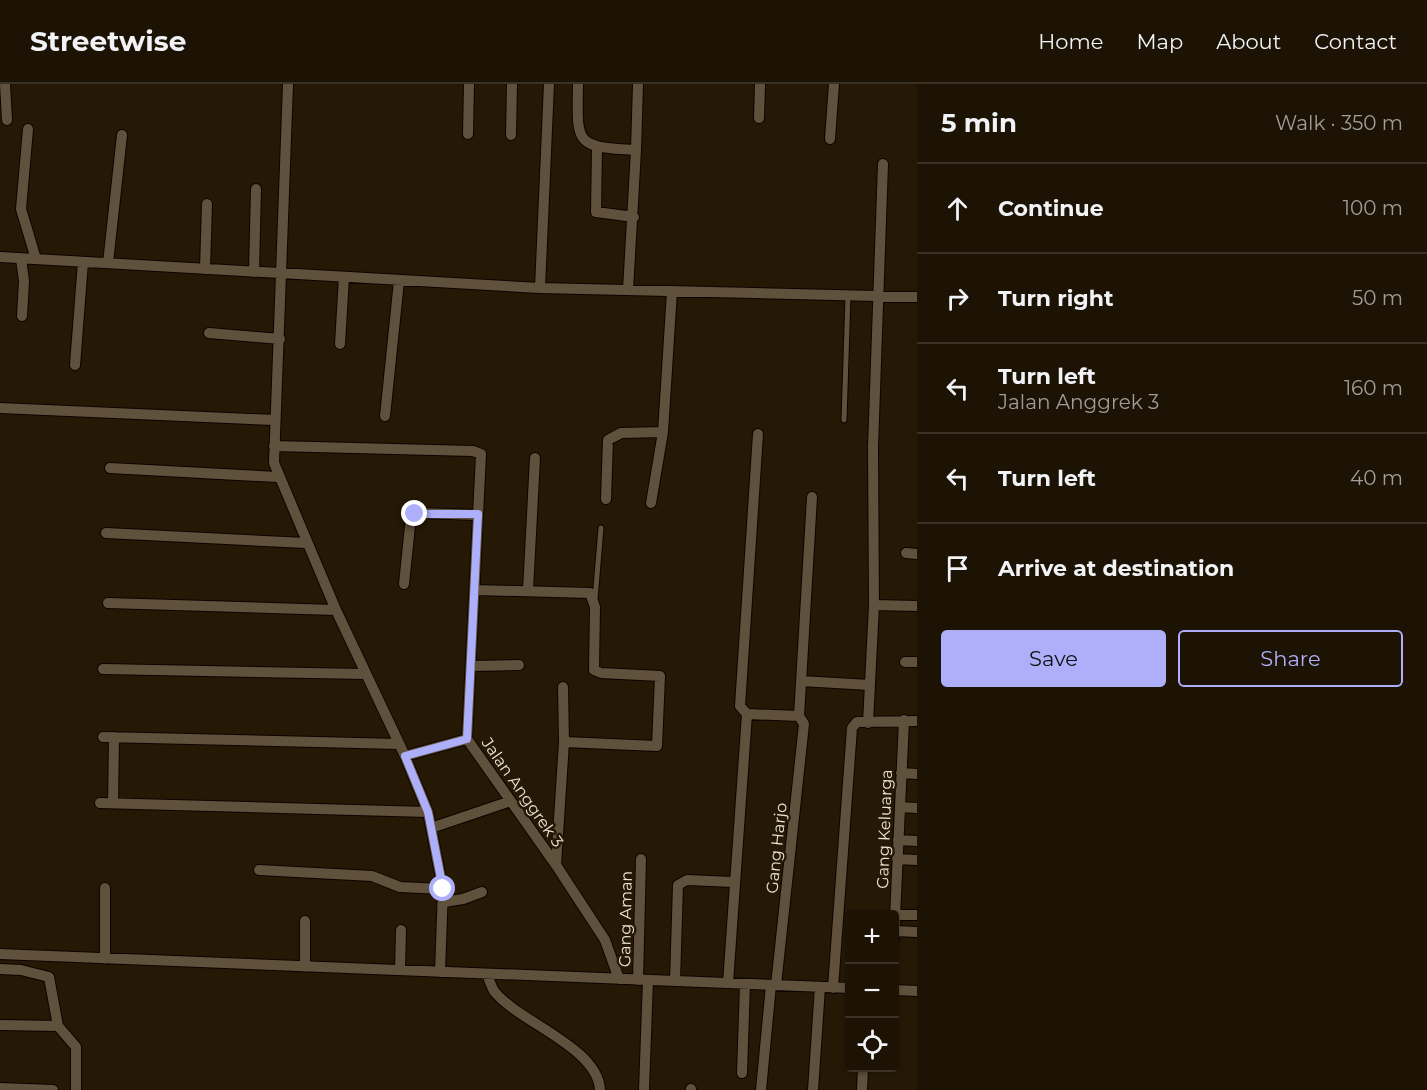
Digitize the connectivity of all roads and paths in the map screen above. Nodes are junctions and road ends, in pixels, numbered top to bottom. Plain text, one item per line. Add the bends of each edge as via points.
1 (5, 84) edge
2 (288, 84) edge
3 (469, 84) edge
4 (512, 84) edge
5 (549, 84) edge
6 (579, 84) edge
7 (638, 84) edge
8 (760, 84) edge
9 (834, 84) edge
10 (759, 118) dead end
11 (6, 120) dead end
12 (28, 129) dead end
13 (468, 134) dead end
14 (122, 135) dead end
15 (510, 135) dead end
16 (830, 139) dead end
17 (597, 148) junction
18 (636, 150) junction
19 (883, 164) dead end
20 (256, 189) dead end
21 (207, 204) dead end
22 (634, 217) junction
23 (0, 257) edge
24 (28, 259) junction
25 (83, 262) junction
26 (108, 263) junction
27 (205, 269) junction
28 (254, 272) junction
29 (281, 273) junction
30 (344, 277) junction
31 (399, 281) junction
32 (540, 288) junction
33 (628, 290) junction
34 (672, 291) junction
35 (848, 296) junction
36 (879, 296) junction
37 (917, 297) edge
38 (22, 316) dead end
39 (210, 333) dead end
40 (280, 339) junction
41 (340, 344) dead end
42 (75, 365) dead end
43 (0, 408) edge
44 (385, 416) dead end
45 (274, 420) junction
46 (844, 420) dead end
47 (663, 432) junction
48 (758, 434) dead end
49 (274, 446) junction
50 (535, 458) dead end
51 (110, 468) dead end
52 (277, 477) junction
53 (812, 497) dead end
54 (606, 499) dead end
55 (651, 503) dead end
56 (478, 514) junction
57 (601, 528) dead end
58 (106, 533) dead end
59 (306, 543) junction
60 (404, 584) dead end
61 (476, 590) junction
62 (528, 591) junction
63 (595, 600) junction
64 (108, 603) dead end
65 (874, 605) junction
66 (917, 606) edge
67 (336, 610) junction
68 (905, 662) dead end
69 (917, 662) edge
70 (519, 665) dead end
71 (471, 666) junction
72 (103, 669) dead end
73 (365, 674) junction
74 (801, 681) junction
75 (870, 685) junction
76 (563, 687) dead end
77 (747, 714) junction
78 (799, 716) junction
79 (904, 720) junction
80 (917, 721) edge
81 (868, 723) junction
82 (467, 739) junction
83 (564, 742) junction
84 (399, 744) junction
85 (405, 756) junction
86 (901, 773) junction
87 (917, 774) edge
88 (511, 801) junction
89 (100, 803) dead end
90 (113, 803) junction
91 (900, 807) junction
92 (917, 808) edge
93 (428, 812) junction
94 (431, 828) junction
95 (898, 840) junction
96 (917, 841) edge
97 (641, 859) dead end
98 (897, 859) junction
99 (917, 860) edge
100 (556, 865) junction
101 (259, 870) dead end
102 (733, 882) junction
103 (105, 888) dead end
104 (443, 889) junction
105 (482, 892) dead end
106 (444, 902) junction
107 (895, 910) edge
108 (899, 915) edge
109 (917, 915) edge
110 (305, 921) dead end
111 (401, 930) dead end
112 (899, 932) edge
113 (917, 932) edge
114 (0, 954) edge
115 (105, 958) junction
116 (305, 967) junction
117 (0, 969) edge
118 (400, 970) junction
119 (440, 972) junction
120 (487, 974) junction
121 (619, 979) junction
122 (643, 980) junction
123 (675, 981) junction
124 (728, 983) junction
125 (744, 984) junction
126 (774, 985) junction
127 (820, 987) junction
128 (833, 987) junction
129 (845, 988) edge
130 (899, 990) edge
131 (917, 991) edge
132 (0, 1025) edge
133 (58, 1026) junction
134 (863, 1072) edge
135 (742, 1073) dead end
136 (0, 1088) edge
137 (53, 1090) edge
138 (76, 1090) edge
139 (600, 1090) edge
140 (644, 1090) edge
141 (761, 1090) edge
142 (813, 1090) edge
143 (862, 1090) edge

1 - 11 street
2 - 29 street
3 - 13 street
4 - 15 street
5 - 32 street
6 - 17 street via 579,133
7 - 18 street
8 - 10 street
9 - 16 street
12 - 24 street via 21,209
14 - 26 street
17 - 18 street
17 - 22 street via 596,212
18 - 22 street
19 - 36 street
20 - 28 street
21 - 27 street
22 - 33 street
23 - 24 street
24 - 25 street
24 - 38 street
25 - 26 street
25 - 42 street
26 - 27 street
27 - 28 street
28 - 29 street
29 - 30 street
29 - 40 street
30 - 31 street
30 - 41 street
31 - 32 street
31 - 44 street
32 - 33 street
33 - 34 street
34 - 35 street
34 - 47 street
35 - 36 street
35 - 46 lane
36 - 37 street
36 - 65 street via 873,447
39 - 40 street
40 - 45 street
43 - 45 street
45 - 49 street
47 - 54 street via 621,433 608,440
47 - 55 street
48 - 77 street via 740,702
49 - 52 street
49 - 56 street, Jalan Anggrek 3 via 477,452 482,457
50 - 62 street
51 - 52 street
52 - 59 street
53 - 74 street, Gang Harjo
56 - 60 street via 411,516
56 - 61 street, Jalan Anggrek 3
57 - 63 lane
58 - 59 street
59 - 67 street
61 - 62 street
61 - 71 street, Jalan Anggrek 3
62 - 63 street via 585,591
63 - 83 street via 594,670 660,677 658,745
64 - 67 street
65 - 66 street
65 - 75 street
67 - 73 street
68 - 69 street
70 - 71 street
71 - 82 street, Jalan Anggrek 3
72 - 73 street
73 - 84 street
74 - 75 street
74 - 78 street, Gang Harjo
75 - 81 street
76 - 83 street
77 - 78 street
77 - 102 street
78 - 126 street, Gang Harjo via 804,724
79 - 80 street
79 - 81 street
79 - 86 street, Gang Keluarga
81 - 128 street via 856,722 852,728
82 - 85 street
82 - 88 street, Jalan Anggrek 3
83 - 100 street
84 - 85 street
84 - 90 street via 109,737
85 - 93 street
86 - 87 street
86 - 91 street, Gang Keluarga
88 - 94 street
88 - 100 street, Jalan Anggrek 3
89 - 90 street
90 - 93 street
91 - 92 street
91 - 95 street, Gang Keluarga
93 - 94 street
94 - 104 street
95 - 96 street
95 - 98 street, Gang Keluarga
97 - 122 street, Gang Aman
98 - 99 street
98 - 107 street, Gang Keluarga
100 - 121 street, Jalan Anggrek 3 via 608,946
101 - 104 street via 372,876 400,887
102 - 123 street via 687,880 678,885
102 - 124 street
103 - 115 street
104 - 106 street
105 - 106 street
106 - 119 street
108 - 109 street
110 - 116 street
111 - 118 street
112 - 113 street
114 - 115 street
115 - 116 street
116 - 118 street
117 - 133 street via 49,977
118 - 119 street
119 - 120 street
120 - 121 street
120 - 139 street via 503,1000 590,1067 598,1077
121 - 122 street
122 - 123 street
122 - 140 street, Gang Aman
123 - 124 street
124 - 125 street
125 - 126 street
125 - 135 street
126 - 127 street
126 - 141 street, Gang Harjo
127 - 128 street
127 - 142 street
128 - 129 street
130 - 131 street
132 - 133 street
133 - 138 street via 76,1047
134 - 143 street
136 - 137 street

